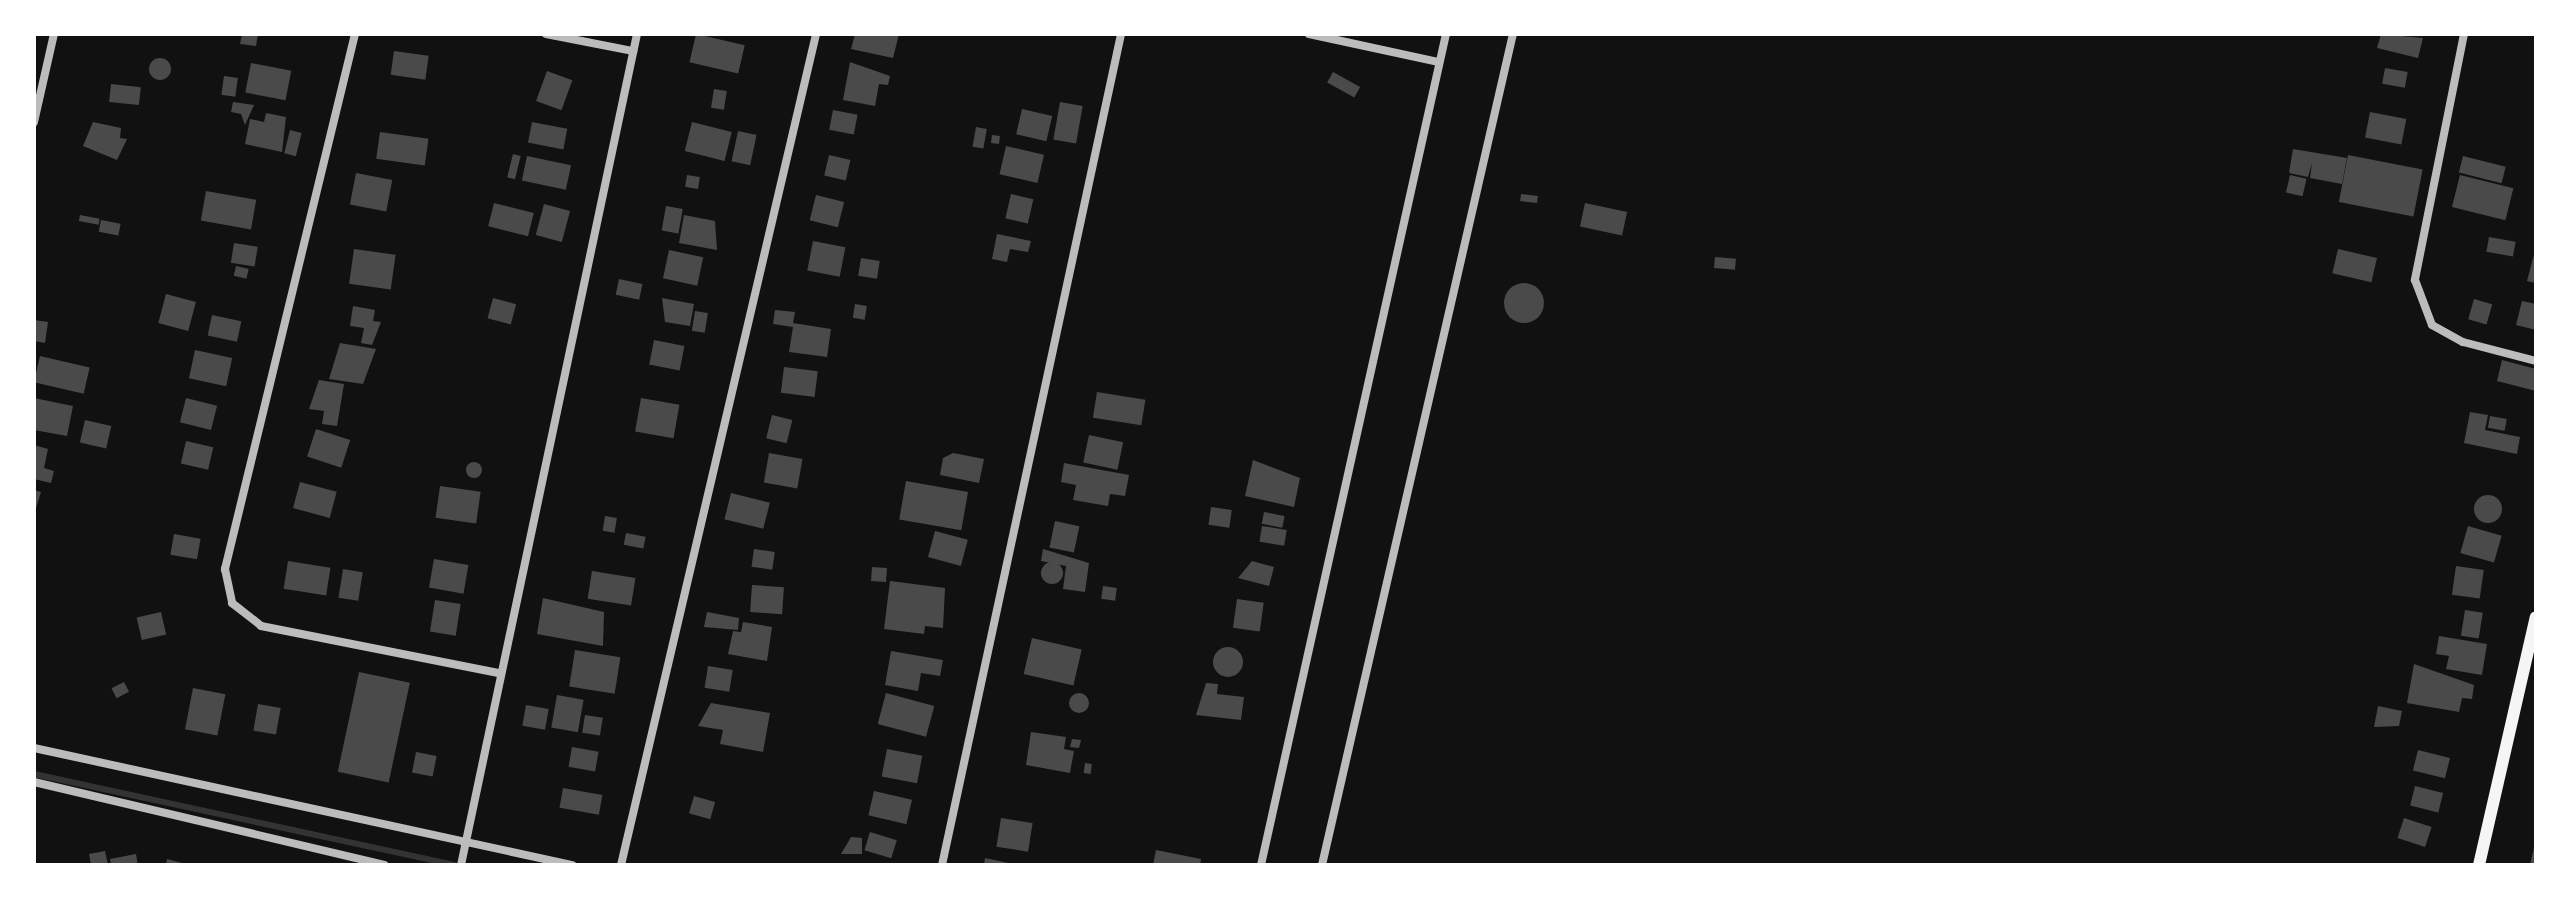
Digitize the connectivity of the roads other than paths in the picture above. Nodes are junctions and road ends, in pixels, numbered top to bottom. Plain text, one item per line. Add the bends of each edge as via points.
1 (54, 34) edge
2 (355, 34) edge
3 (546, 34) edge
4 (637, 34) edge
5 (816, 34) edge
6 (1121, 34) edge
7 (1309, 34) edge
8 (1446, 34) edge
9 (1513, 34) edge
10 (2464, 34) edge
11 (633, 51) junction
12 (1439, 62) junction
13 (34, 122) edge
14 (2536, 361) edge
15 (2536, 617) edge
16 (498, 673) junction
17 (34, 748) edge
18 (34, 782) edge
19 (462, 840) junction
20 (384, 865) edge
21 (461, 865) edge
22 (572, 865) edge
23 (621, 865) edge
24 (942, 865) edge
25 (1261, 865) edge
26 (1322, 865) edge
27 (2479, 865) edge

1 - 13 street
2 - 16 street via 225,569 232,603 261,626
3 - 11 street
4 - 11 street
5 - 23 street
6 - 24 street
7 - 12 street
8 - 12 street
9 - 26 street
10 - 14 street via 2415,280 2432,325 2463,342
11 - 16 street
12 - 25 street
15 - 27 main road
16 - 19 street
17 - 19 street
18 - 20 street
19 - 21 street
19 - 22 street

